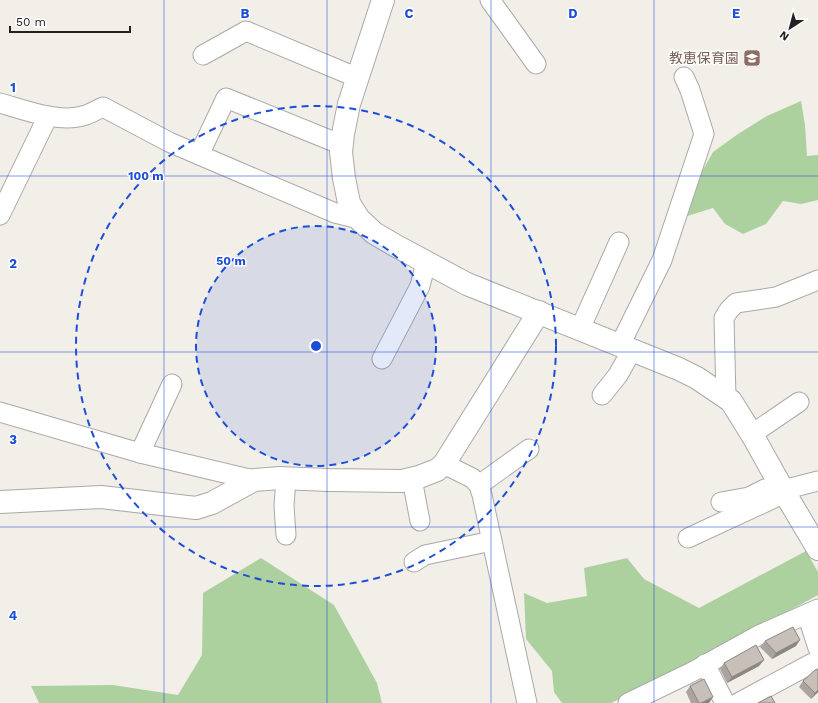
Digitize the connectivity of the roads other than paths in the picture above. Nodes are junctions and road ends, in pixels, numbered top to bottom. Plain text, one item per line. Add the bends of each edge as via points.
1 (383, 0) edge
2 (490, 0) edge
3 (203, 55) dead end
4 (536, 64) dead end
5 (684, 77) dead end
6 (358, 78) junction
7 (0, 103) edge
8 (48, 116) junction
9 (342, 145) junction
10 (199, 155) junction
11 (0, 215) edge
12 (359, 219) junction
13 (619, 242) dead end
14 (426, 262) junction
15 (818, 280) edge
16 (538, 312) junction
17 (580, 328) junction
18 (626, 347) junction
19 (382, 359) dead end
20 (172, 384) dead end
21 (602, 395) dead end
22 (726, 398) junction
23 (799, 402) dead end
24 (0, 412) edge
25 (752, 434) junction
26 (529, 449) dead end
27 (140, 453) junction
28 (444, 464) junction
29 (286, 478) junction
30 (412, 479) junction
31 (254, 480) junction
32 (818, 481) edge
33 (479, 485) junction
34 (782, 488) junction
35 (0, 502) edge
36 (721, 502) dead end
37 (420, 521) dead end
38 (286, 535) dead end
39 (688, 538) dead end
40 (492, 541) junction
41 (818, 549) edge
42 (414, 562) dead end
43 (813, 611) edge
44 (818, 648) edge
45 (818, 660) edge
46 (705, 664) junction
47 (528, 703) edge
48 (628, 703) edge
49 (725, 703) edge
50 (738, 703) edge

1 - 6 street
2 - 4 street
3 - 6 street via 246,31
5 - 18 street via 704,134 662,260
6 - 9 street via 349,104
7 - 8 street
8 - 10 street via 70,118 103,107
8 - 11 street
9 - 10 street via 226,98
9 - 12 street via 349,203
10 - 12 street via 335,212
12 - 14 street via 374,233
13 - 17 street
14 - 16 street via 468,284
14 - 19 street via 420,286
15 - 22 street via 776,297 736,303 729,310 724,318
16 - 17 street
16 - 28 street
17 - 18 street
18 - 21 street via 618,375
18 - 22 street via 697,378
20 - 27 street
22 - 25 street via 731,401
23 - 25 street
24 - 27 street
25 - 34 street
26 - 33 street
27 - 31 street
28 - 30 street via 437,470
28 - 33 street via 472,478
29 - 30 street via 395,481
29 - 31 street
29 - 38 street
30 - 37 street
31 - 35 street via 212,503 196,508 101,497
32 - 34 street
33 - 40 street
34 - 36 street
34 - 39 street
34 - 41 street
40 - 42 street via 425,555
40 - 47 street
43 - 44 street
43 - 46 street via 759,635
45 - 50 street
46 - 48 street
46 - 49 street

